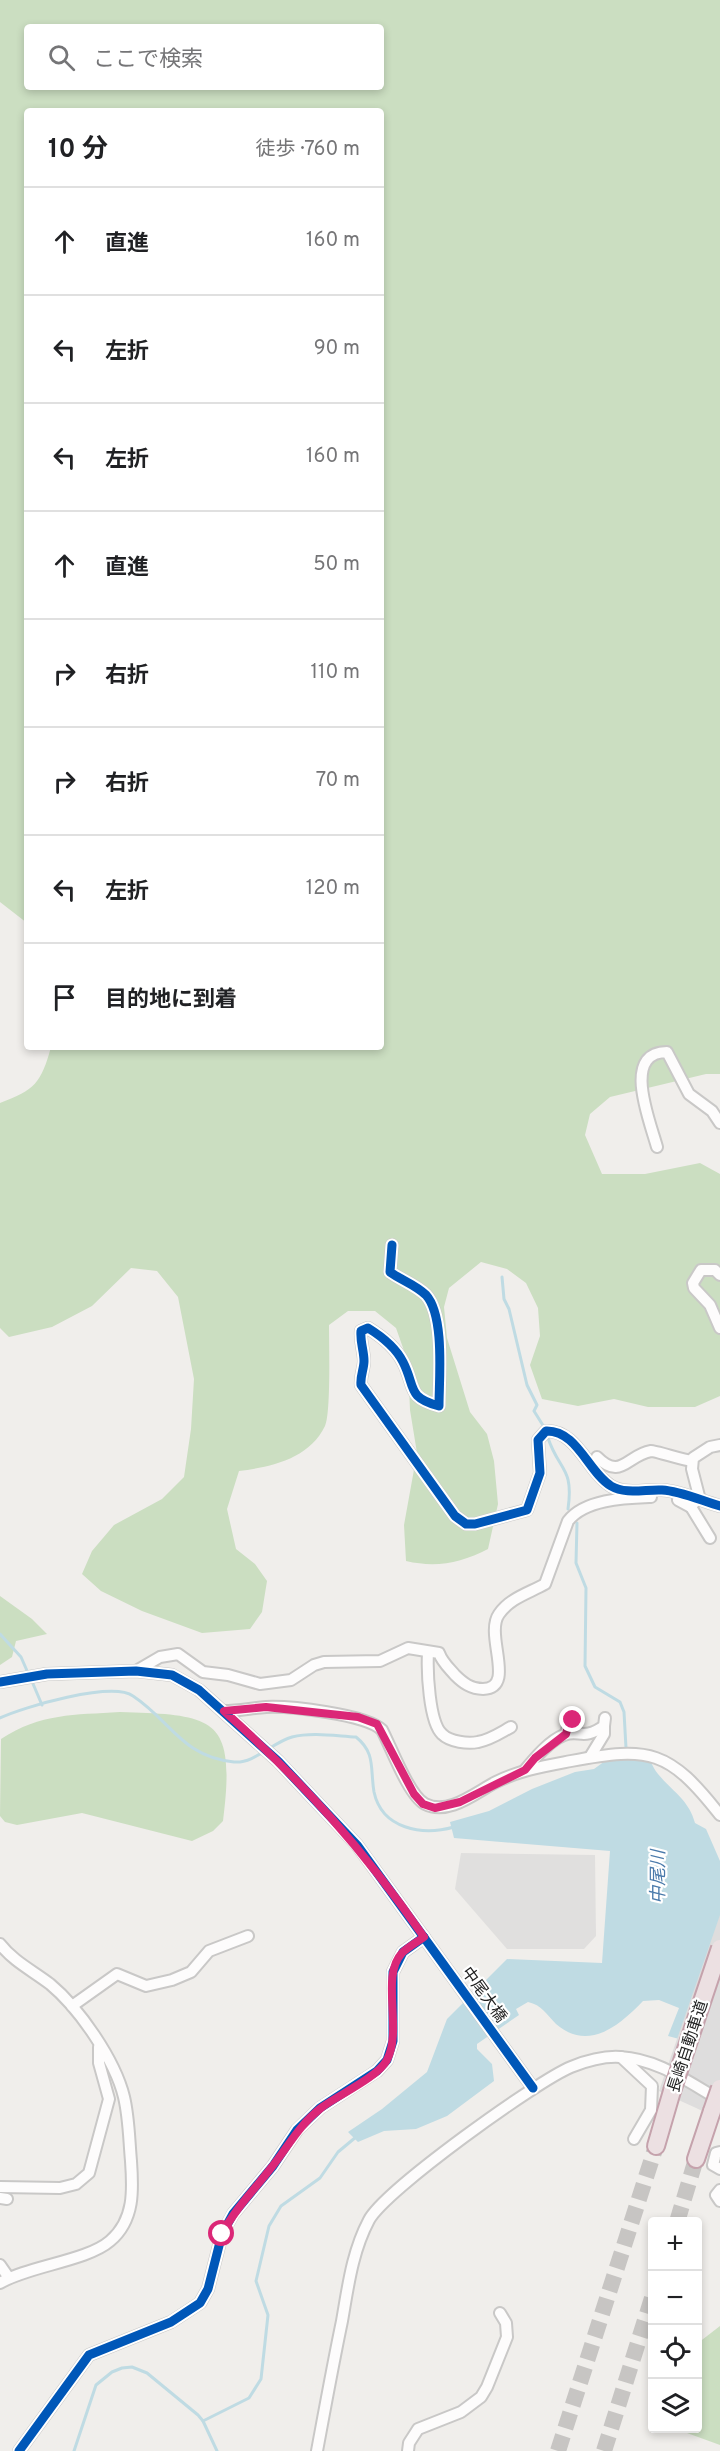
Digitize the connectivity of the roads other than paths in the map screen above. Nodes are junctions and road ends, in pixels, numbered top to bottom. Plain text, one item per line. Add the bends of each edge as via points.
1 (720, 1123) edge
2 (657, 1147) dead end
3 (392, 1245) dead end
4 (720, 1275) edge
5 (720, 1328) edge
6 (720, 1445) edge
7 (597, 1457) dead end
8 (692, 1461) junction
9 (694, 1503) junction
10 (720, 1506) edge
11 (710, 1538) dead end
12 (428, 1653) junction
13 (136, 1671) junction
14 (0, 1682) edge
15 (224, 1711) junction
16 (575, 1717) dead end
17 (512, 1727) dead end
18 (566, 1734) junction
19 (590, 1757) junction
20 (525, 1770) junction
21 (720, 1815) edge
22 (248, 1936) dead end
23 (424, 1937) junction
24 (0, 1944) edge
25 (720, 1947) edge
26 (72, 2006) junction
27 (99, 2047) junction
28 (621, 2057) junction
29 (533, 2088) junction
30 (720, 2088) edge
31 (716, 2105) edge
32 (634, 2139) dead end
33 (656, 2146) tunnel mouth
34 (720, 2152) edge
35 (696, 2159) tunnel mouth
36 (720, 2169) edge
37 (0, 2187) edge
38 (720, 2190) edge
39 (720, 2200) edge
40 (0, 2265) edge
41 (4, 2280) edge
42 (500, 2313) dead end
43 (19, 2451) edge
44 (317, 2451) edge
45 (408, 2451) edge

1 - 2 street via 712,1111 689,1094 667,1052 656,1052 642,1065 642,1093
3 - 9 street via 390,1272 428,1297 433,1309 439,1346 439,1406 418,1399 403,1361 380,1335 368,1328 361,1331 361,1385 455,1516 466,1524 476,1524 527,1510 540,1473 538,1440 546,1431 559,1432 571,1442 611,1487 673,1491
4 - 5 street via 715,1270 701,1270 693,1283 710,1305
6 - 8 street via 699,1453
7 - 8 street via 606,1466 615,1467 652,1451
8 - 9 street via 699,1496
9 - 10 street
9 - 11 street
9 - 12 street via 673,1497 645,1497 590,1505 574,1513 545,1584 506,1605 495,1620 493,1637 501,1673 491,1688 464,1683 444,1663 440,1653
12 - 13 street via 408,1648 380,1661 324,1662 291,1680 260,1684 202,1672 178,1654 160,1657
12 - 17 street via 428,1683 442,1734 452,1740 475,1743
13 - 14 street, 中尾大橋 via 40,1675
13 - 15 street, 中尾大橋 via 172,1675 199,1690
15 - 20 street via 266,1707 358,1717 377,1724 414,1794 423,1804 435,1808 460,1802
15 - 23 street, 中尾大橋 via 278,1761 357,1845
16 - 18 street
18 - 19 street via 592,1734 605,1722 604,1734
18 - 20 street
19 - 20 street
19 - 21 street via 624,1752 660,1759 677,1768
22 - 26 street via 209,1952 191,1972 154,1985 142,1985 117,1974
23 - 29 street, 中尾大橋
23 - 43 street via 403,1952 393,1972 393,2041 387,2060 320,2108 297,2130 233,2214 222,2234 208,2289 200,2303 171,2322 89,2355
24 - 26 street
25 - 33 highway, 長崎自動車道, bridge
26 - 27 street
27 - 37 street via 99,2063 109,2099 89,2173 76,2184 60,2188
27 - 41 street via 124,2096 133,2203 118,2231 104,2245
28 - 29 street via 586,2061
28 - 31 street via 669,2070
28 - 32 street via 652,2085 651,2109
29 - 44 street via 396,2191 370,2218 354,2253
30 - 31 highway, bridge
31 - 35 highway
34 - 36 street via 713,2164
38 - 39 street via 716,2195
40 - 41 street
42 - 45 street via 507,2337 481,2397 460,2412 418,2429

